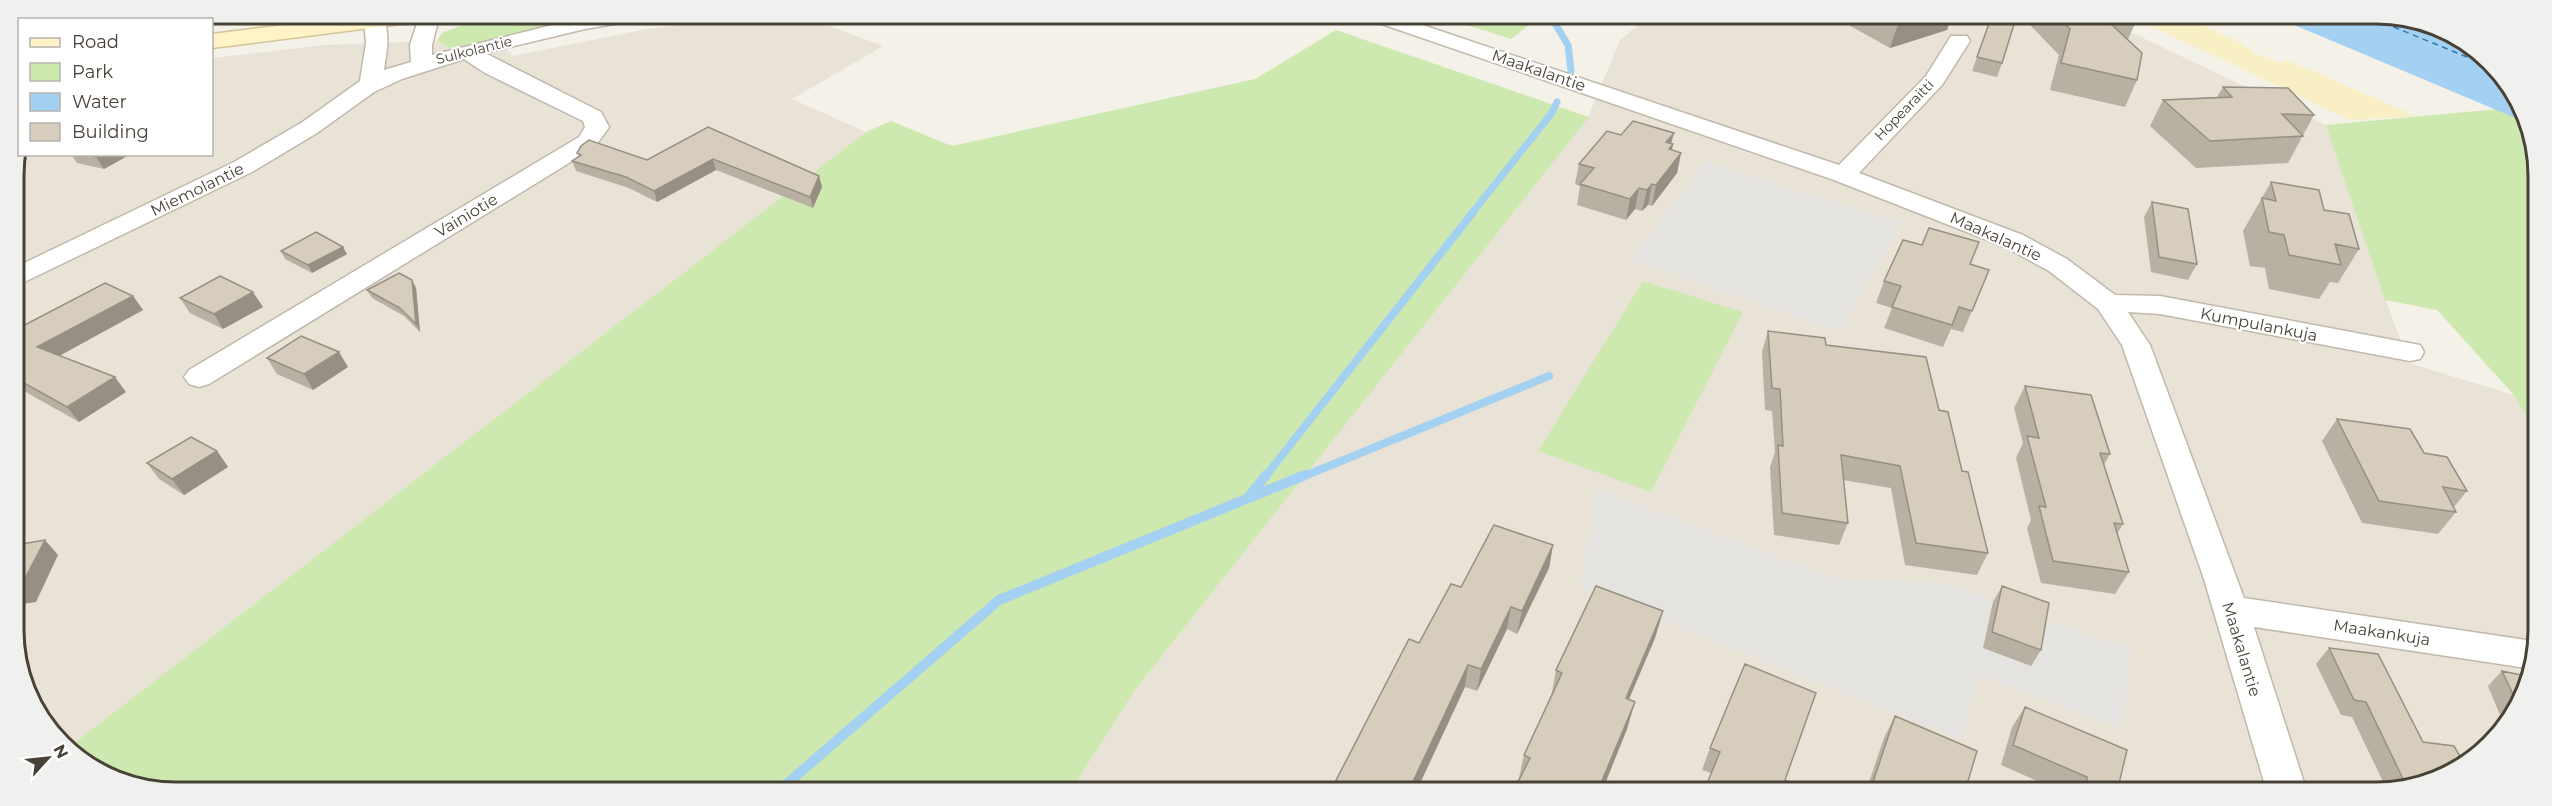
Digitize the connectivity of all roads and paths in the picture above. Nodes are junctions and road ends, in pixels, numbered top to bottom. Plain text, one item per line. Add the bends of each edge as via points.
1 (350, 24) edge
2 (374, 24) edge
3 (426, 24) edge
4 (581, 24) edge
5 (1403, 24) edge
6 (213, 41) edge
7 (1959, 41) dead end
8 (467, 51) junction
9 (422, 63) junction
10 (371, 84) junction
11 (1843, 175) junction
12 (24, 274) edge
13 (2108, 303) junction
14 (2410, 352) dead end
15 (199, 377) dead end
16 (2230, 610) junction
17 (2526, 654) edge
18 (2284, 782) edge

1 - 6 main road
2 - 10 street via 377,43
3 - 9 street
4 - 8 street, Sulkolantie
5 - 11 street, Maakalantie
7 - 11 street, Hopearaitti via 1934,80
8 - 9 street, Sulkolantie
8 - 15 street, Vainiotie via 593,117 597,127 587,142
9 - 10 street, Miemolantie
10 - 12 street, Miemolantie via 309,128 243,167
11 - 13 street, Maakalantie via 2014,241 2058,265
13 - 14 street, Kumpulankuja via 2160,305
13 - 16 street, Maakalantie via 2136,345
16 - 17 street, Maakankuja
16 - 18 street, Maakalantie

